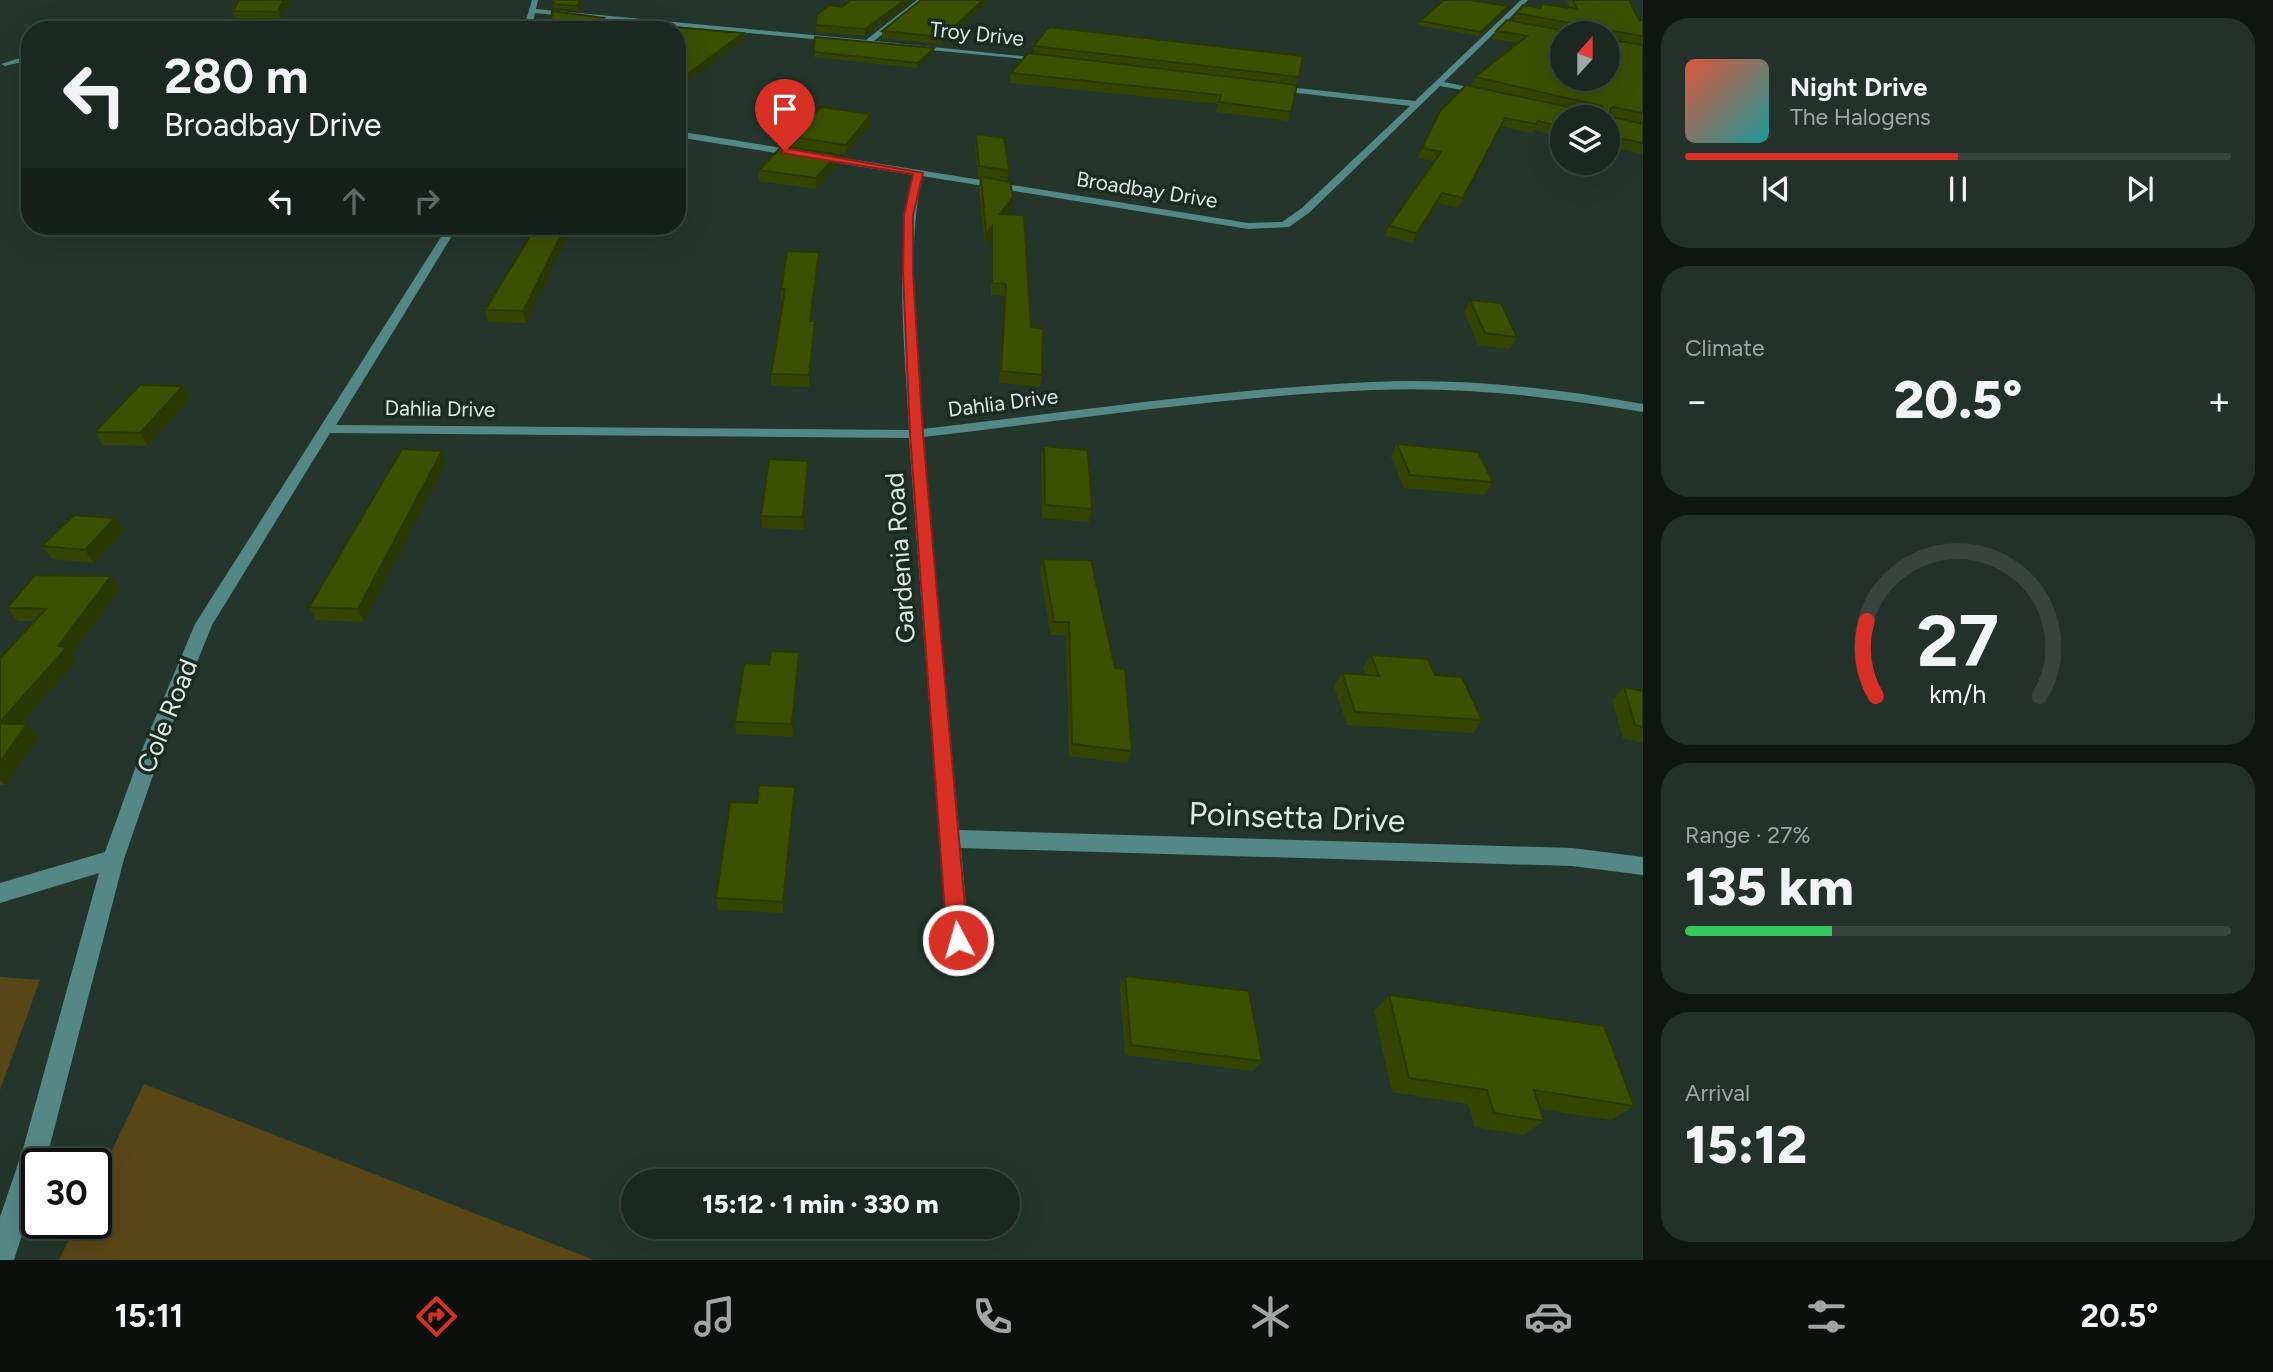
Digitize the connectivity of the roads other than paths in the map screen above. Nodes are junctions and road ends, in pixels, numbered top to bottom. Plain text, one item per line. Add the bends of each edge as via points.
1 (535, 0) edge
2 (921, 0) edge
3 (1525, 0) edge
4 (534, 11) junction
5 (530, 21) edge
6 (646, 21) edge
7 (1502, 23) junction
8 (686, 25) edge
9 (1514, 25) edge
10 (869, 41) junction
11 (21, 60) edge
12 (1058, 61) edge
13 (5, 64) dead end
14 (1438, 83) junction
15 (1265, 86) edge
16 (1500, 97) edge
17 (1416, 104) junction
18 (686, 135) edge
19 (918, 173) junction
20 (447, 235) edge
21 (1643, 408) edge
22 (324, 429) junction
23 (916, 434) junction
24 (948, 839) junction
25 (113, 859) junction
26 (1643, 866) edge
27 (0, 893) edge
28 (958, 940) dead end
29 (0, 1259) edge

1 - 4 street
2 - 10 street
3 - 7 street, Broadbay Drive
4 - 5 street
4 - 6 street, Troy Drive
7 - 9 street
7 - 14 street, Broadbay Drive
8 - 10 street, Troy Drive
10 - 12 street, Troy Drive
11 - 13 street
14 - 16 street
14 - 17 street, Broadbay Drive
15 - 17 street
17 - 19 street, Broadbay Drive via 1285,225 1248,226
18 - 19 street, Broadbay Drive
19 - 23 street, Gardenia Road via 909,215 908,272
20 - 22 street, Cole Road
21 - 23 street, Dahlia Drive via 1458,387 1373,386
22 - 23 street, Dahlia Drive
22 - 25 street, Cole Road via 204,624
23 - 24 street, Gardenia Road
24 - 26 street, Poinsetta Drive via 1572,857
24 - 28 street, Gardenia Road
25 - 27 street
25 - 29 street, Cole Road via 36,1149

